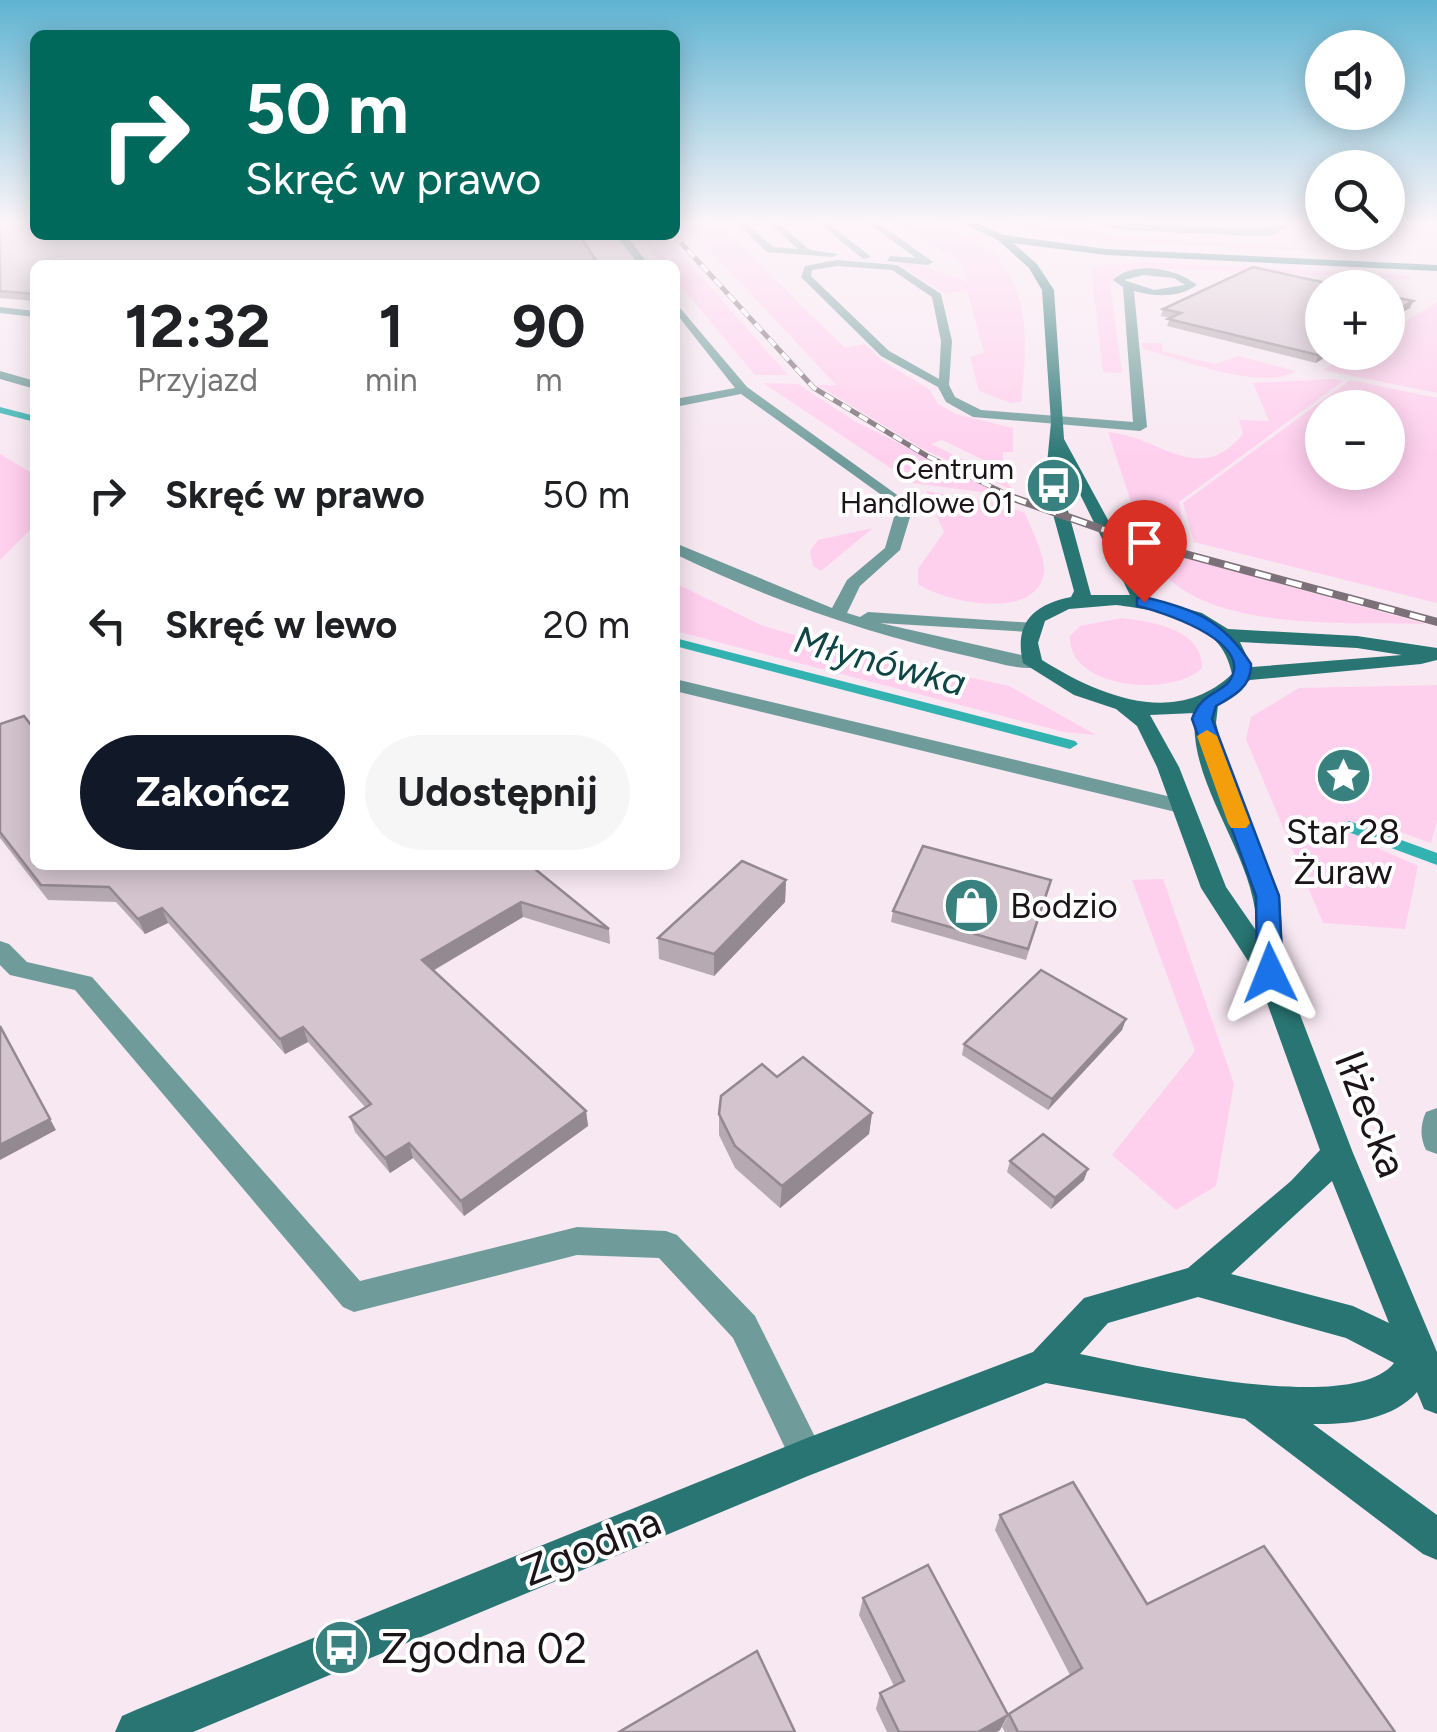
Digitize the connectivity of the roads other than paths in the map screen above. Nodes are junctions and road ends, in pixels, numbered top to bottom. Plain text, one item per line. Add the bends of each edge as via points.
1 (831, 301) edge
2 (937, 301) edge
3 (1049, 301) edge
4 (1129, 301) edge
5 (0, 310) edge
6 (680, 311) edge
7 (30, 313) edge
8 (946, 351) junction
9 (893, 362) junction
10 (0, 376) edge
11 (30, 384) edge
12 (942, 385) junction
13 (744, 390) junction
14 (680, 401) edge
15 (1058, 432) junction
16 (680, 550) edge
17 (1079, 600) junction
18 (1144, 602) junction
19 (836, 615) junction
20 (1029, 627) junction
21 (1224, 635) junction
22 (1437, 654) edge
23 (1033, 663) junction
24 (1242, 675) junction
25 (680, 686) edge
26 (1124, 704) junction
27 (1207, 704) junction
28 (1184, 808) junction
29 (0, 950) edge
30 (1270, 973) junction
31 (1437, 1121) edge
32 (1437, 1141) edge
33 (1336, 1153) junction
34 (1198, 1281) junction
35 (1420, 1357) junction
36 (1046, 1365) junction
37 (1437, 1396) edge
38 (1258, 1406) junction
39 (808, 1456) junction
40 (1437, 1540) edge
41 (138, 1732) edge

1 - 9 lane
2 - 8 lane
3 - 15 main road
4 - 15 lane via 1140,427
5 - 7 lane
6 - 13 lane
8 - 9 lane
8 - 12 lane
9 - 12 lane
10 - 11 lane
12 - 15 lane via 950,399 978,414
13 - 14 lane
13 - 19 lane via 880,486 902,517 892,550 853,584
15 - 17 main road via 1053,485 1082,590
15 - 18 main road
16 - 19 lane via 791,602
17 - 18 main road
17 - 20 main road via 1042,613
18 - 21 main road
19 - 20 lane
19 - 23 lane via 915,641
20 - 23 main road
21 - 22 main road
21 - 24 main road via 1236,649
22 - 24 main road via 1377,666
23 - 26 main road via 1070,686
24 - 27 main road via 1232,690
25 - 28 lane
26 - 27 main road
26 - 28 main road, Iłżecka via 1146,724
27 - 30 main road, Iłżecka via 1202,719 1210,748 1267,896
28 - 30 main road, Iłżecka via 1214,888
29 - 39 lane via 19,969 83,984 354,1297 577,1241 666,1245 744,1327
30 - 33 main road, Iłżecka
31 - 32 street, Iłżecka
33 - 34 main road, Zgodna via 1303,1191
33 - 35 main road, Iłżecka
34 - 35 main road via 1353,1324
34 - 36 main road, Zgodna via 1097,1310
35 - 37 main road, Iłżecka
35 - 38 main road via 1394,1390 1366,1400
36 - 38 main road
36 - 39 main road, Zgodna
38 - 40 main road
39 - 41 main road, Zgodna

